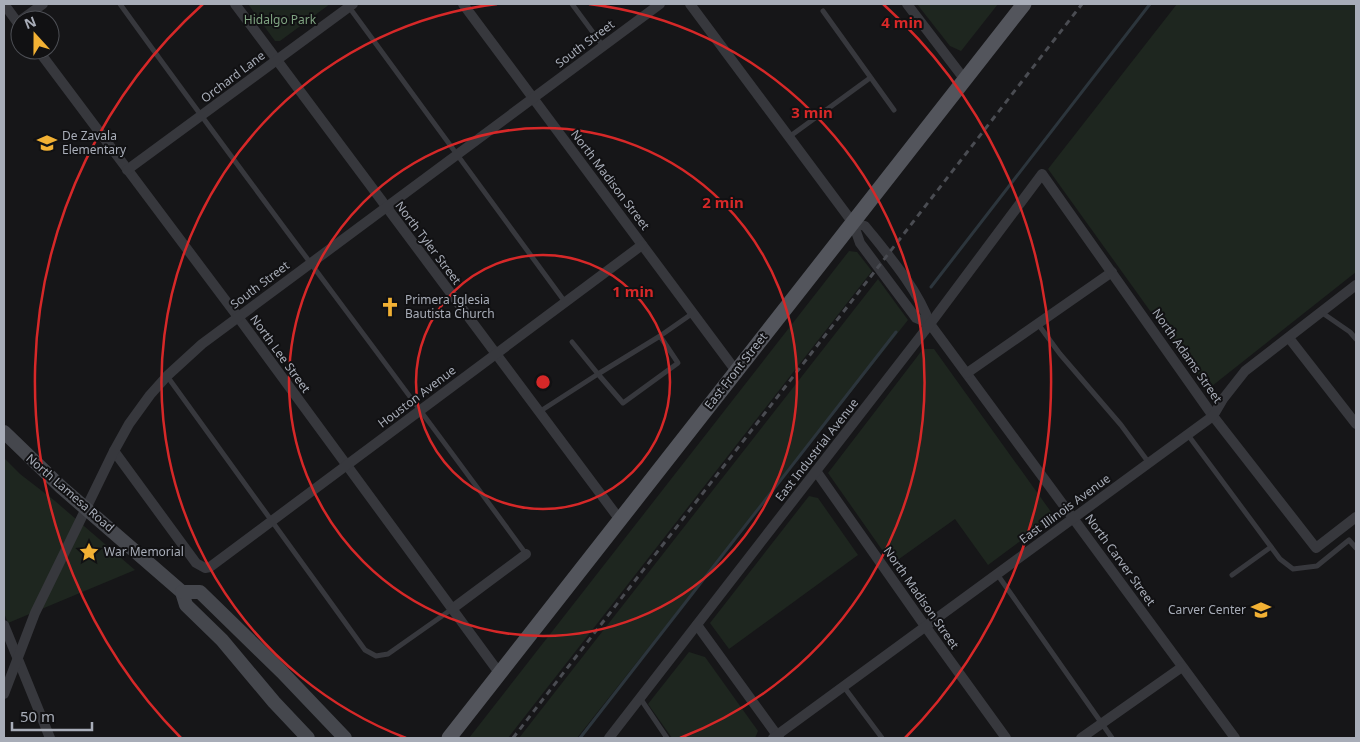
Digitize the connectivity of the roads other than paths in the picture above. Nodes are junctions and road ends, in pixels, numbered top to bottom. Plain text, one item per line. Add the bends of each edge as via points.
1 (120, 4) edge
2 (235, 4) edge
3 (463, 4) edge
4 (572, 4) edge
5 (660, 4) edge
6 (690, 4) edge
7 (907, 4) edge
8 (1024, 4) edge
9 (351, 5) edge
10 (823, 12) dead end
11 (603, 46) junction
12 (45, 60) edge
13 (276, 60) junction
14 (870, 78) junction
15 (964, 80) junction
16 (533, 98) junction
17 (894, 110) dead end
18 (200, 116) junction
19 (789, 137) junction
20 (458, 154) junction
21 (127, 170) junction
22 (1042, 174) joint
23 (385, 207) junction
24 (852, 223) junction
25 (642, 244) junction
26 (310, 263) junction
27 (1112, 272) junction
28 (1356, 285) edge
29 (565, 302) junction
30 (1321, 312) junction
31 (693, 313) junction
32 (238, 317) junction
33 (930, 324) junction
34 (1038, 324) junction
35 (660, 336) junction
36 (1289, 338) junction
37 (1356, 339) edge
38 (572, 342) dead end
39 (496, 354) junction
40 (736, 371) junction
41 (966, 373) junction
42 (598, 374) junction
43 (167, 376) junction
44 (421, 410) junction
45 (539, 412) junction
46 (1213, 416) junction
47 (1356, 424) edge
48 (4, 432) edge
49 (1187, 435) junction
50 (114, 451) junction
51 (1149, 463) junction
52 (346, 465) junction
53 (816, 470) junction
54 (86, 508) junction
55 (1356, 517) edge
56 (1073, 518) junction
57 (272, 520) junction
58 (620, 520) junction
59 (1340, 530) junction
60 (1350, 540) junction
61 (1270, 547) junction
62 (1356, 548) edge
63 (526, 554) joint
64 (996, 574) junction
65 (1232, 576) dead end
66 (182, 592) junction
67 (452, 609) junction
68 (4, 625) edge
69 (697, 625) junction
70 (925, 626) junction
71 (18, 658) junction
72 (1182, 667) junction
73 (500, 674) junction
74 (844, 686) junction
75 (4, 694) edge
76 (640, 698) junction
77 (1102, 724) junction
78 (776, 737) edge
79 (50, 738) edge
80 (308, 738) edge
81 (345, 738) edge
82 (449, 738) edge
83 (609, 738) edge
84 (667, 738) edge
85 (882, 738) edge
86 (1006, 738) edge
87 (1081, 738) edge
88 (1112, 738) edge
89 (1235, 738) edge

1 - 18 lane
2 - 13 street, North Tyler Street
3 - 16 street, North Madison Street
4 - 11 lane
5 - 11 street, South Street
6 - 19 street, North Carver Street
7 - 15 street
8 - 15 main road, East Front Street
9 - 13 street, Orchard Lane
9 - 20 lane
10 - 14 lane
11 - 16 street, South Street
12 - 21 street, North Lee Street
13 - 18 street, Orchard Lane
13 - 23 street, North Tyler Street
14 - 17 lane
14 - 19 lane
15 - 24 main road, East Front Street
16 - 20 street, South Street
16 - 25 street, North Madison Street
18 - 21 street, Orchard Lane
18 - 26 lane
19 - 24 street, North Carver Street
20 - 23 street, South Street
20 - 29 lane
21 - 32 street, North Lee Street
22 - 27 street, North Adams Street
22 - 33 street, East Industrial Avenue
23 - 26 street, South Street
23 - 39 street, North Tyler Street
24 - 33 street, North Carver Street via 860,243 916,318
24 - 40 main road, East Front Street
25 - 29 street, Houston Avenue
25 - 31 street, North Madison Street
26 - 32 street, South Street
26 - 44 lane
27 - 34 street
27 - 46 street, North Adams Street
28 - 30 street, East Illinois Avenue
29 - 39 street, Houston Avenue
30 - 36 street, East Illinois Avenue
30 - 37 lane
31 - 35 lane
31 - 40 street, North Madison Street
32 - 43 street, South Street
32 - 52 street, North Lee Street
33 - 41 street, North Carver Street
33 - 53 street, East Industrial Avenue
34 - 41 street
34 - 51 lane
35 - 42 lane
35 - 42 lane via 678,363 623,403
36 - 46 street, East Illinois Avenue via 1245,371
36 - 47 street
38 - 42 lane
39 - 44 street, Houston Avenue
39 - 45 street, North Tyler Street
40 - 58 main road, East Front Street
41 - 56 street, North Carver Street
42 - 45 lane
43 - 50 street, South Street via 129,424
43 - 57 lane
44 - 52 street, Houston Avenue
44 - 63 lane
45 - 58 street, North Tyler Street
46 - 49 street, East Illinois Avenue
46 - 59 street, North Adams Street via 1316,548
48 - 54 main road, North Lamesa Road
49 - 51 street, East Illinois Avenue
49 - 61 lane
50 - 54 street, South Street
50 - 57 street, Houston Avenue via 196,563 205,568
51 - 56 street, East Illinois Avenue
52 - 57 street, Houston Avenue
52 - 67 street, North Lee Street
53 - 69 street, East Industrial Avenue
53 - 70 street, North Madison Street
54 - 66 main road, North Lamesa Road
54 - 71 street, South Street via 35,613
55 - 59 street
56 - 64 street, East Illinois Avenue
56 - 72 street, North Carver Street
57 - 67 lane via 365,650 376,656 388,654
58 - 73 main road, East Front Street
59 - 60 lane
60 - 61 lane via 1317,566 1293,569
60 - 62 lane
61 - 65 lane
63 - 67 street
64 - 70 street, East Illinois Avenue
64 - 77 lane
66 - 80 main road, North Lamesa Road via 186,605 222,640
66 - 81 main road, North Lamesa Road via 200,592
67 - 73 street, North Lee Street
68 - 71 street
69 - 76 street, East Industrial Avenue
69 - 78 street
70 - 74 street, East Illinois Avenue
70 - 86 street, North Madison Street
71 - 75 street, South Street
71 - 79 street
72 - 77 street
72 - 89 street, North Carver Street
73 - 82 main road, East Front Street
74 - 78 street, East Illinois Avenue
74 - 85 lane
76 - 83 street, East Industrial Avenue
76 - 84 lane
77 - 87 street
77 - 88 lane

